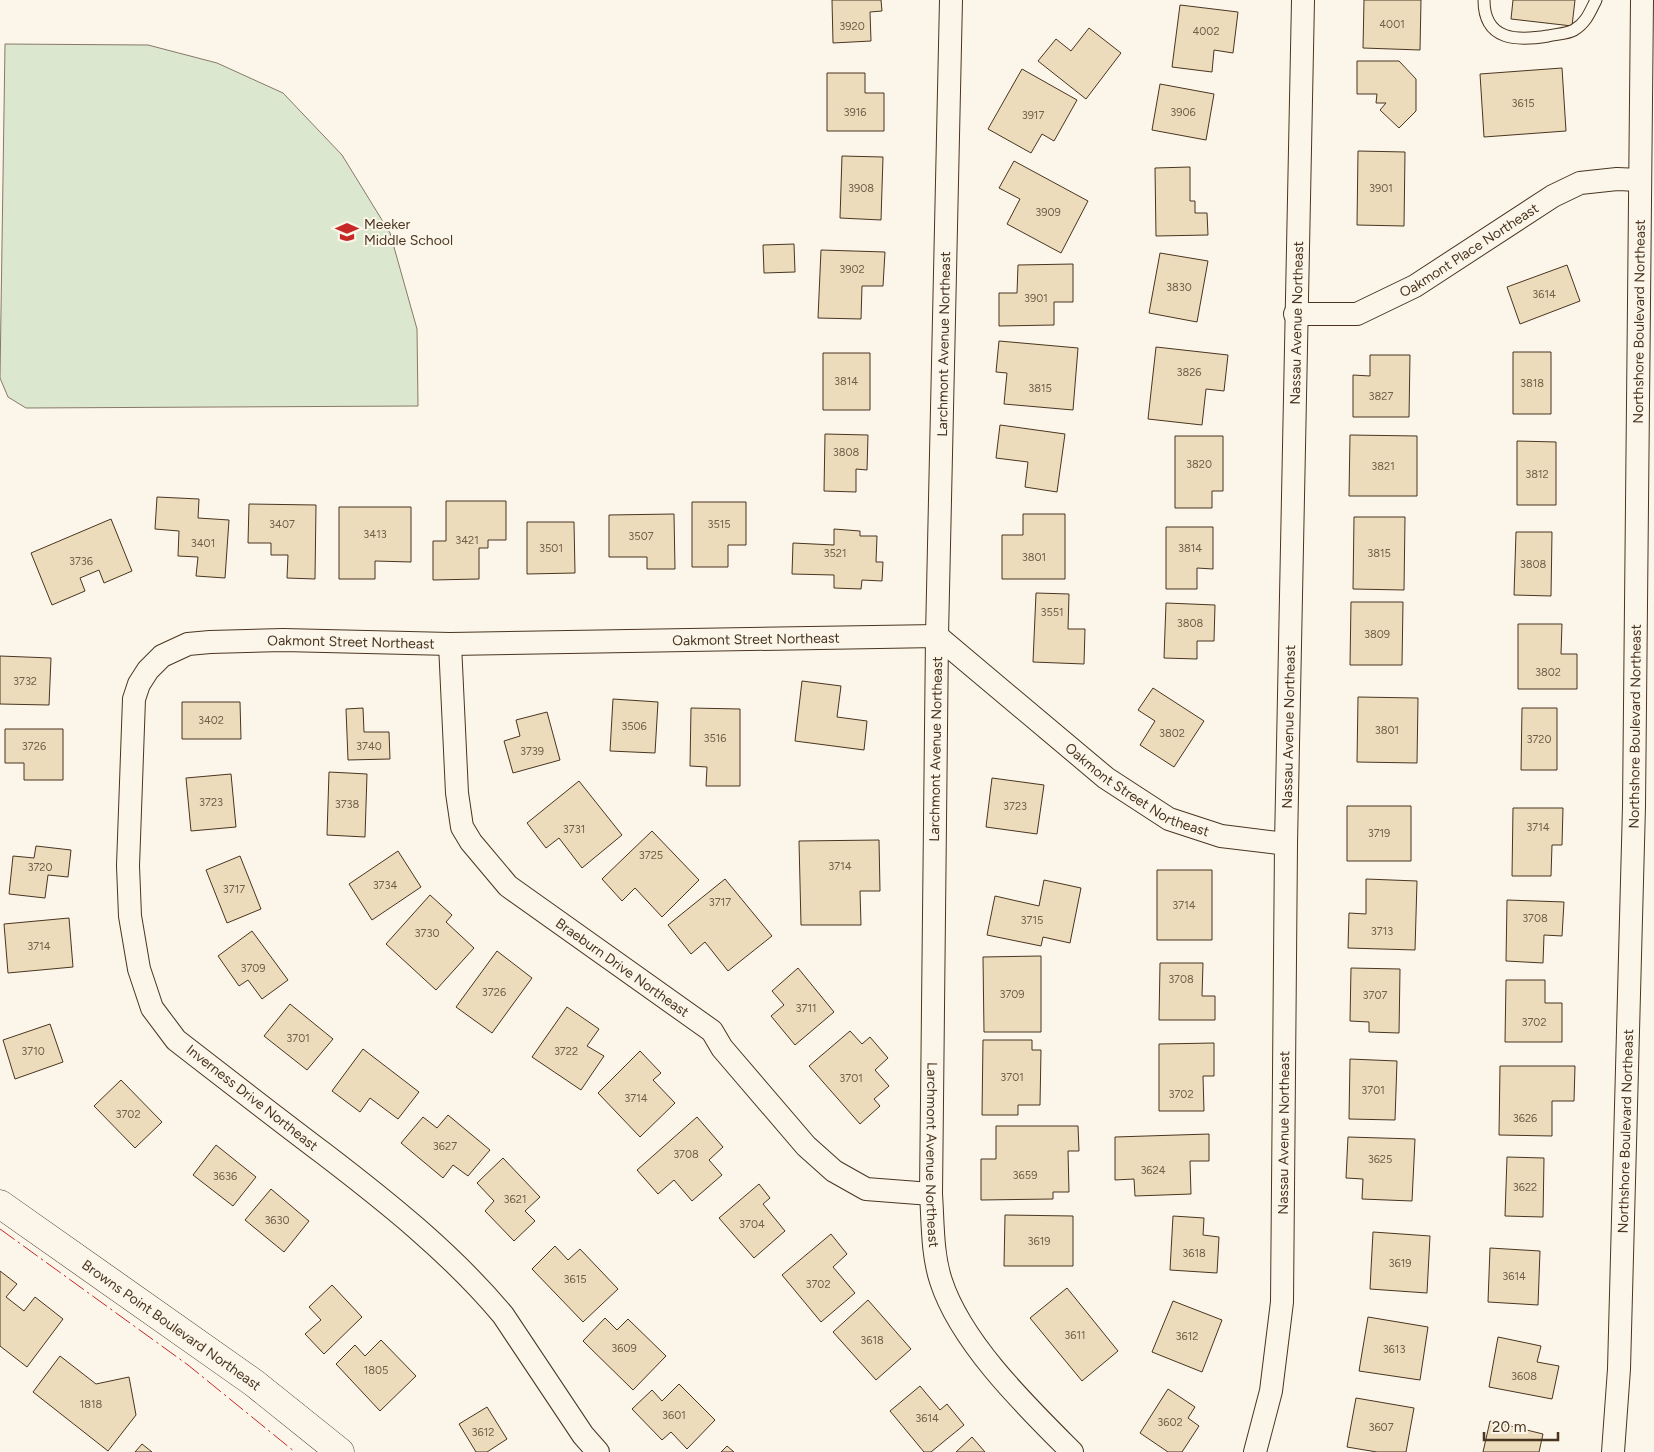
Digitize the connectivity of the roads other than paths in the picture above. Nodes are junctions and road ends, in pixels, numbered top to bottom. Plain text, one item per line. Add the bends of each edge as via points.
1 (955, 0) edge
2 (1303, 0) edge
3 (1484, 0) edge
4 (1596, 0) edge
5 (1642, 0) edge
6 (1640, 180) junction
7 (1295, 314) junction
8 (937, 636) junction
9 (450, 644) junction
10 (162, 656) joint
11 (1286, 844) junction
12 (931, 1194) junction
13 (0, 1204) edge
14 (340, 1452) edge
15 (598, 1452) edge
16 (1072, 1452) edge
17 (1255, 1452) edge
18 (1613, 1452) edge

1 - 8 street, Larchmont Avenue Northeast
2 - 7 street, Nassau Avenue Northeast
3 - 4 lane via 1488,22 1500,35 1524,40 1573,31 1587,20
5 - 6 street, Northshore Boulevard Northeast
6 - 7 street, Oakmont Place Northeast via 1580,183 1553,196 1415,286 1357,314
6 - 18 street, Northshore Boulevard Northeast via 1634,806 1619,1369
7 - 11 street, Nassau Avenue Northeast
8 - 9 street, Oakmont Street Northeast
8 - 11 street, Oakmont Street Northeast via 1106,778 1169,819 1221,836
8 - 12 street, Larchmont Avenue Northeast
9 - 10 street, Oakmont Street Northeast via 283,640 210,642 188,644
9 - 12 street, Braeburn Drive Northeast via 457,793 462,827 488,864 508,886 712,1031 722,1048 806,1146 834,1171 866,1190
10 - 15 street, Inverness Drive Northeast via 138,684 134,699 128,847 134,951 152,1008 176,1040 371,1190 428,1238 482,1291 503,1315 583,1435
11 - 17 street, Nassau Avenue Northeast via 1282,1302 1271,1391
12 - 16 street, Larchmont Avenue Northeast via 936,1257 953,1310 996,1371
13 - 14 street, Browns Point Boulevard Northeast via 246,1377

